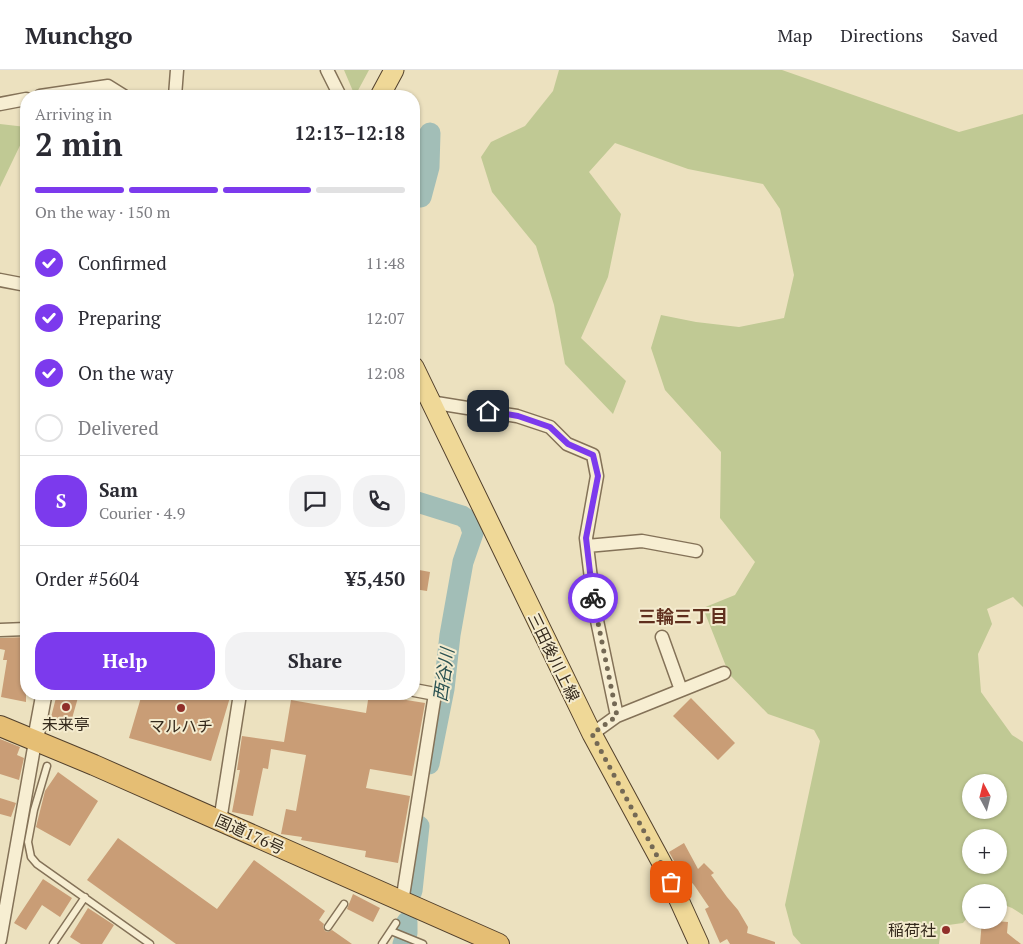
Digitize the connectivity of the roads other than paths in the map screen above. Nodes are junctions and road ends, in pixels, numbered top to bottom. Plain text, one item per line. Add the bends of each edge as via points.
1 (178, 70) edge
2 (327, 70) edge
3 (394, 70) edge
4 (81, 90) edge
5 (114, 90) edge
6 (175, 90) edge
7 (337, 90) edge
8 (383, 90) edge
9 (20, 100) edge
10 (0, 104) edge
11 (0, 280) edge
12 (20, 284) edge
13 (423, 393) edge
14 (587, 546) junction
15 (696, 551) dead end
16 (20, 629) edge
17 (0, 630) edge
18 (662, 637) dead end
19 (724, 673) dead end
20 (681, 690) junction
21 (420, 691) edge
22 (43, 700) edge
23 (239, 700) edge
24 (617, 716) junction
25 (0, 726) edge
26 (592, 734) junction
27 (35, 742) junction
28 (47, 766) dead end
29 (220, 821) junction
30 (6, 875) edge
31 (85, 897) junction
32 (402, 902) junction
33 (344, 904) dead end
34 (396, 924) dead end
35 (328, 927) dead end
36 (394, 932) junction
37 (0, 940) edge
38 (53, 944) edge
39 (150, 944) edge
40 (382, 944) edge
41 (423, 944) edge
42 (499, 944) edge
43 (699, 944) edge

1 - 6 street
2 - 7 street
3 - 8 main road
4 - 5 street via 108,86
9 - 10 street
11 - 12 street
13 - 14 street via 550,427 568,444 593,455 598,476
13 - 26 main road, 三田後川上線
14 - 15 street via 642,541
14 - 24 street via 595,611
16 - 17 street
18 - 20 street
19 - 20 street
20 - 24 street
21 - 32 street via 435,694
22 - 27 street
23 - 29 street
24 - 26 street
25 - 27 highway, 国道176号
26 - 43 main road, 三田後川上線 via 664,867
27 - 29 highway, 国道176号
27 - 30 street
28 - 31 lane via 28,842 31,857
29 - 32 highway, 国道176号
30 - 37 street
31 - 38 lane
31 - 39 lane
32 - 42 highway, 国道176号
33 - 35 lane
34 - 36 lane
36 - 40 lane
36 - 41 lane

